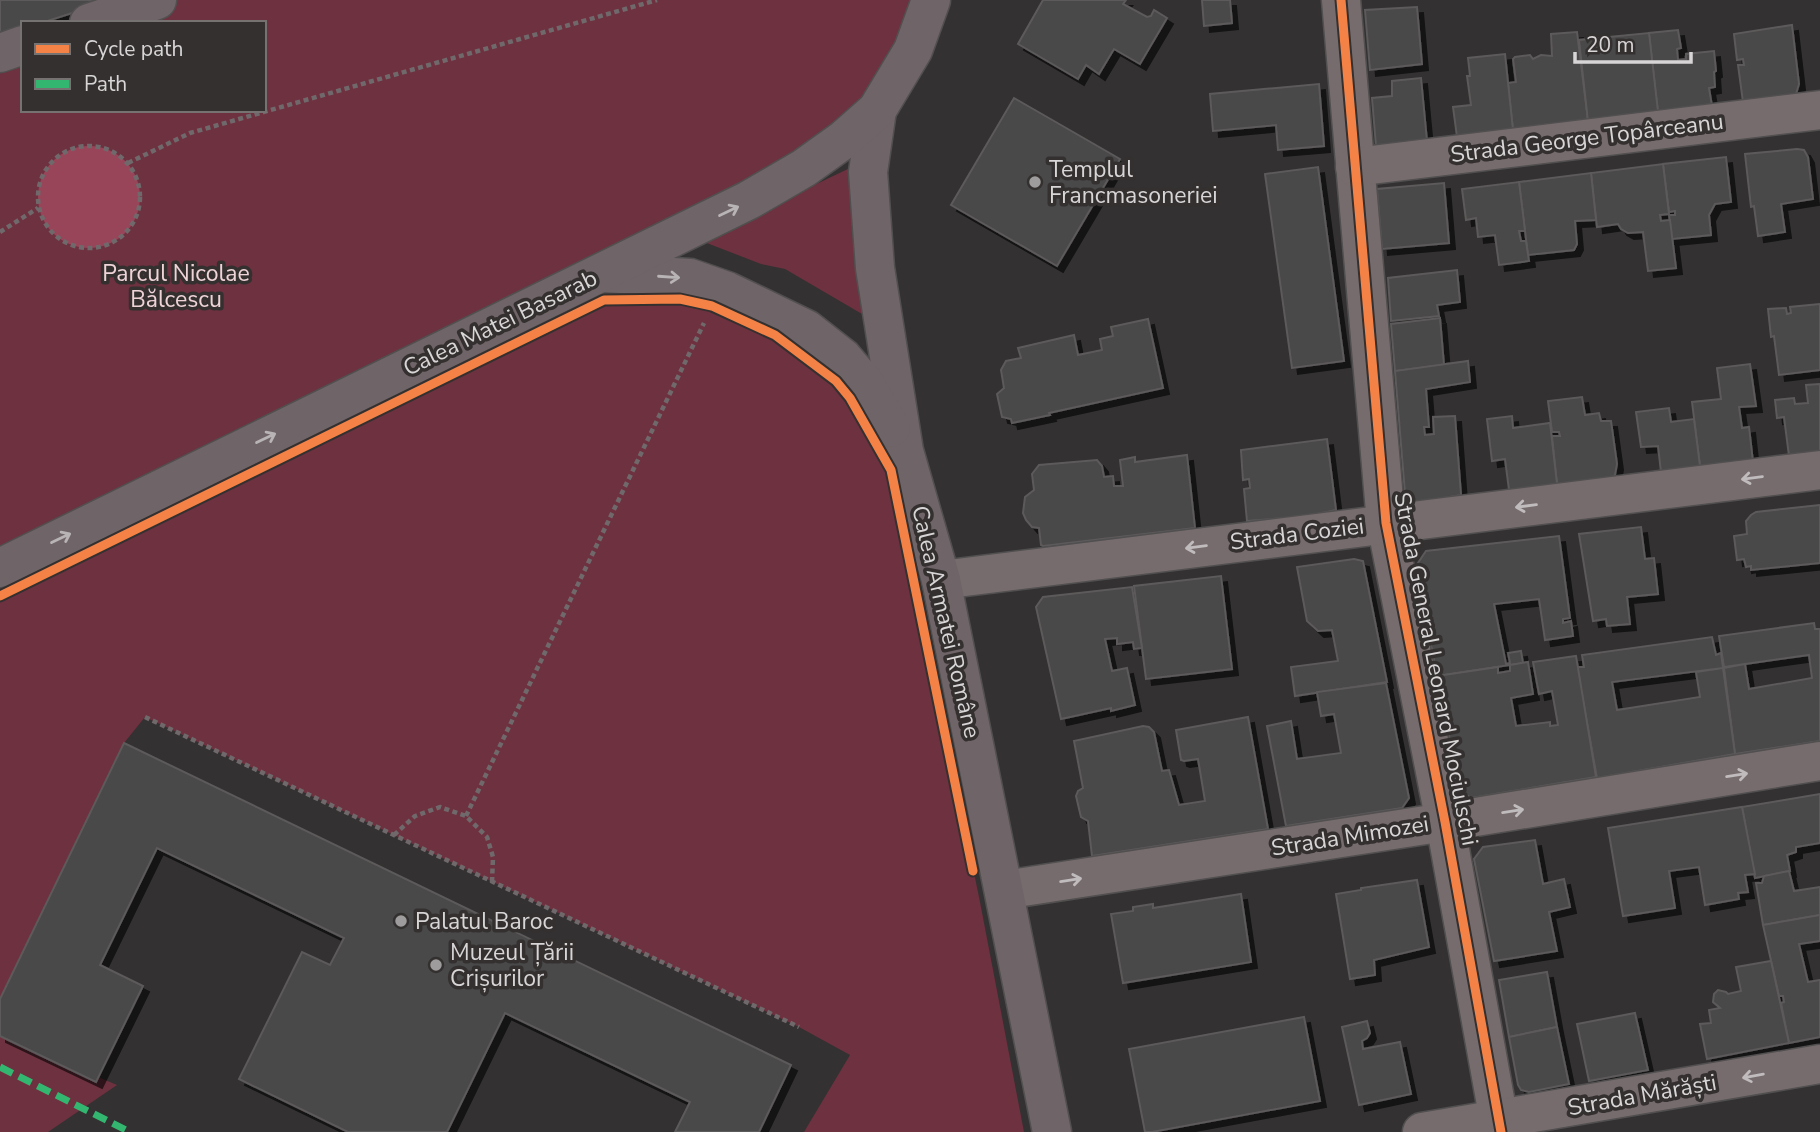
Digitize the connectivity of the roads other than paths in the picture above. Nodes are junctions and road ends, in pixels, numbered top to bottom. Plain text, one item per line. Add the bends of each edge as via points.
1 (157, 0) edge
2 (931, 0) edge
3 (946, 0) edge
4 (1341, 0) edge
5 (95, 21) edge
6 (21, 46) edge
7 (913, 50) junction
8 (0, 53) edge
9 (877, 110) junction
10 (1820, 110) edge
11 (1354, 167) junction
12 (601, 273) junction
13 (904, 451) junction
14 (1820, 470) edge
15 (1386, 523) junction
16 (0, 568) edge
17 (941, 580) junction
18 (1820, 761) edge
19 (1445, 822) junction
20 (1004, 890) junction
21 (1820, 1064) edge
22 (1500, 1126) edge
23 (1052, 1132) edge
24 (1422, 1132) edge

1 - 5 main road
2 - 7 main road, Calea Matei Basarab
3 - 7 main road
4 - 11 street, Strada General Leonard Mociulschi
6 - 8 main road
7 - 9 main road, Calea Matei Basarab
12 -> 9 main road, Calea Matei Basarab via 749,200 843,140
9 - 13 main road, Calea Armatei Române via 868,172 875,268
10 - 11 street, Strada George Topârceanu
11 - 15 street, Strada General Leonard Mociulschi
12 -> 13 main road via 690,278 806,329 844,358 866,385
16 -> 12 main road, Calea Matei Basarab
13 - 17 main road, Calea Armatei Române
14 -> 15 street, Strada Coziei
15 -> 17 street, Strada Coziei
15 - 19 street, Strada General Leonard Mociulschi
17 - 20 main road, Calea Armatei Române
19 -> 18 street, Strada Mimozei
20 -> 19 street, Strada Mimozei
19 - 22 street, Strada General Leonard Mociulschi
20 - 23 main road, Calea Armatei Române
21 -> 22 street, Strada Mărăști
22 - 24 street, Strada Mărăști

